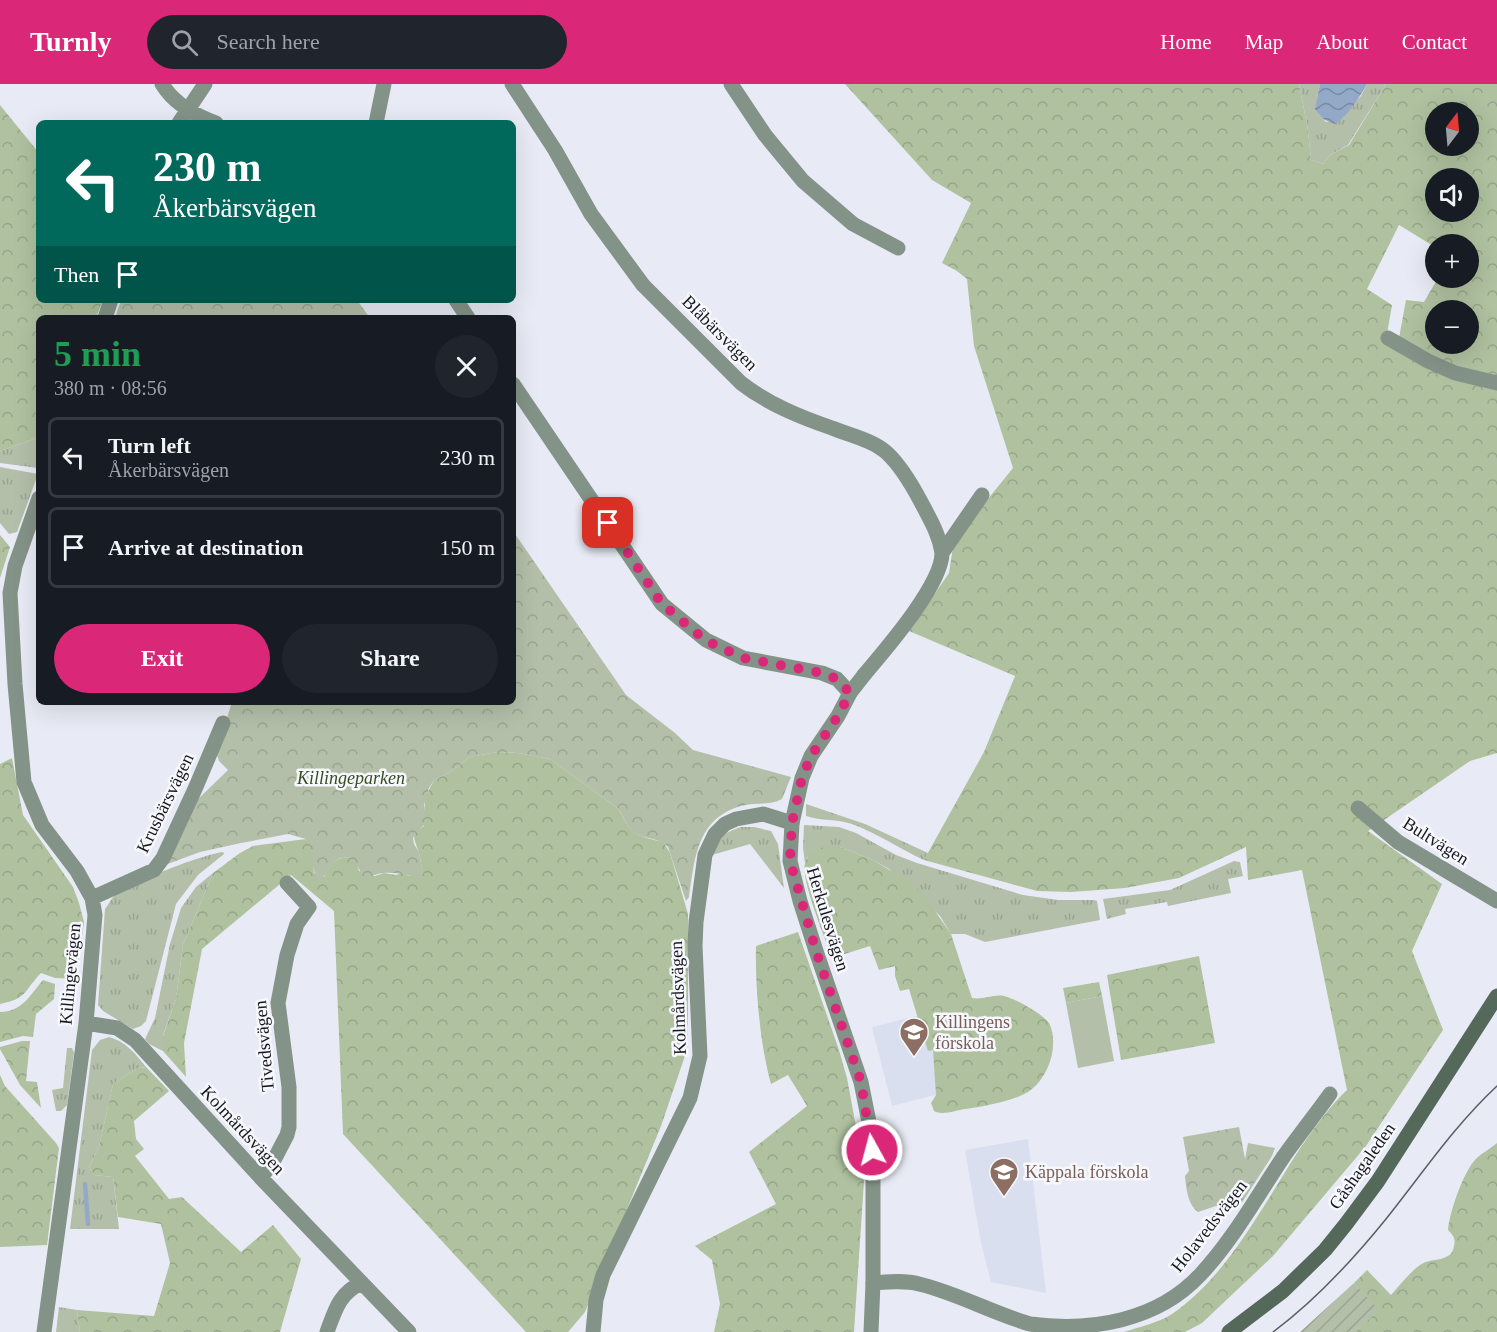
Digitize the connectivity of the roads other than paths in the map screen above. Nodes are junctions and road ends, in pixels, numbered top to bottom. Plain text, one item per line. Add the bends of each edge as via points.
1 (162, 84) edge
2 (205, 84) edge
3 (384, 84) edge
4 (512, 84) edge
5 (731, 84) edge
6 (188, 110) junction
7 (181, 120) edge
8 (210, 120) edge
9 (377, 120) edge
10 (898, 248) dead end
11 (1388, 338) dead end
12 (1497, 383) edge
13 (516, 388) edge
14 (982, 495) dead end
15 (36, 506) edge
16 (942, 553) junction
17 (8, 682) edge
18 (850, 693) junction
19 (223, 723) dead end
20 (1358, 808) dead end
21 (792, 823) junction
22 (287, 883) dead end
23 (92, 898) junction
24 (1497, 901) edge
25 (1497, 996) edge
26 (86, 1023) junction
27 (1330, 1094) dead end
28 (261, 1178) junction
29 (362, 1282) junction
30 (873, 1283) junction
31 (44, 1332) edge
32 (327, 1332) edge
33 (409, 1332) edge
34 (593, 1332) edge
35 (871, 1332) edge
36 (1229, 1332) edge

1 - 6 street
2 - 6 street
3 - 9 street
4 - 16 street, Blåbärsvägen via 591,214 643,285 755,394 887,453 916,491 933,523
5 - 10 street via 765,135 803,181 853,224
6 - 7 street
6 - 8 street
11 - 12 street via 1455,373
13 - 18 street via 662,604 705,640 743,658 822,673 837,679
14 - 16 street, Herkulesvägen
15 - 17 street, Killingevägen via 10,593
16 - 18 street, Herkulesvägen via 938,574 919,603
17 - 23 street, Killingevägen via 30,800 42,825
18 - 21 street, Herkulesvägen via 811,756
19 - 23 street, Krusbärsvägen via 163,858 154,870
20 - 24 street, Bultvägen via 1398,842
21 - 30 street, Herkulesvägen via 790,861 794,880 861,1082 870,1127
21 - 34 street, Kolmårdsvägen via 762,814 736,819 715,834 705,855 695,946 699,1068 690,1098 603,1275
22 - 28 street, Tivedsvägen via 309,907 297,924 286,956 278,1003 289,1127
23 - 26 street, Killingevägen via 96,915
25 - 36 main road, Gåshagaleden via 1346,1224 1291,1284
26 - 28 street, Kolmårdsvägen via 117,1028 135,1040
26 - 31 street, Killingevägen
27 - 30 street, Holavedsvägen via 1210,1264 1186,1289 1146,1314 1106,1328 1060,1330 1022,1322 919,1284
28 - 29 street, Kolmårdsvägen
29 - 32 street via 340,1299
29 - 33 street, Kolmårdsvägen
30 - 35 street, Herkulesvägen

